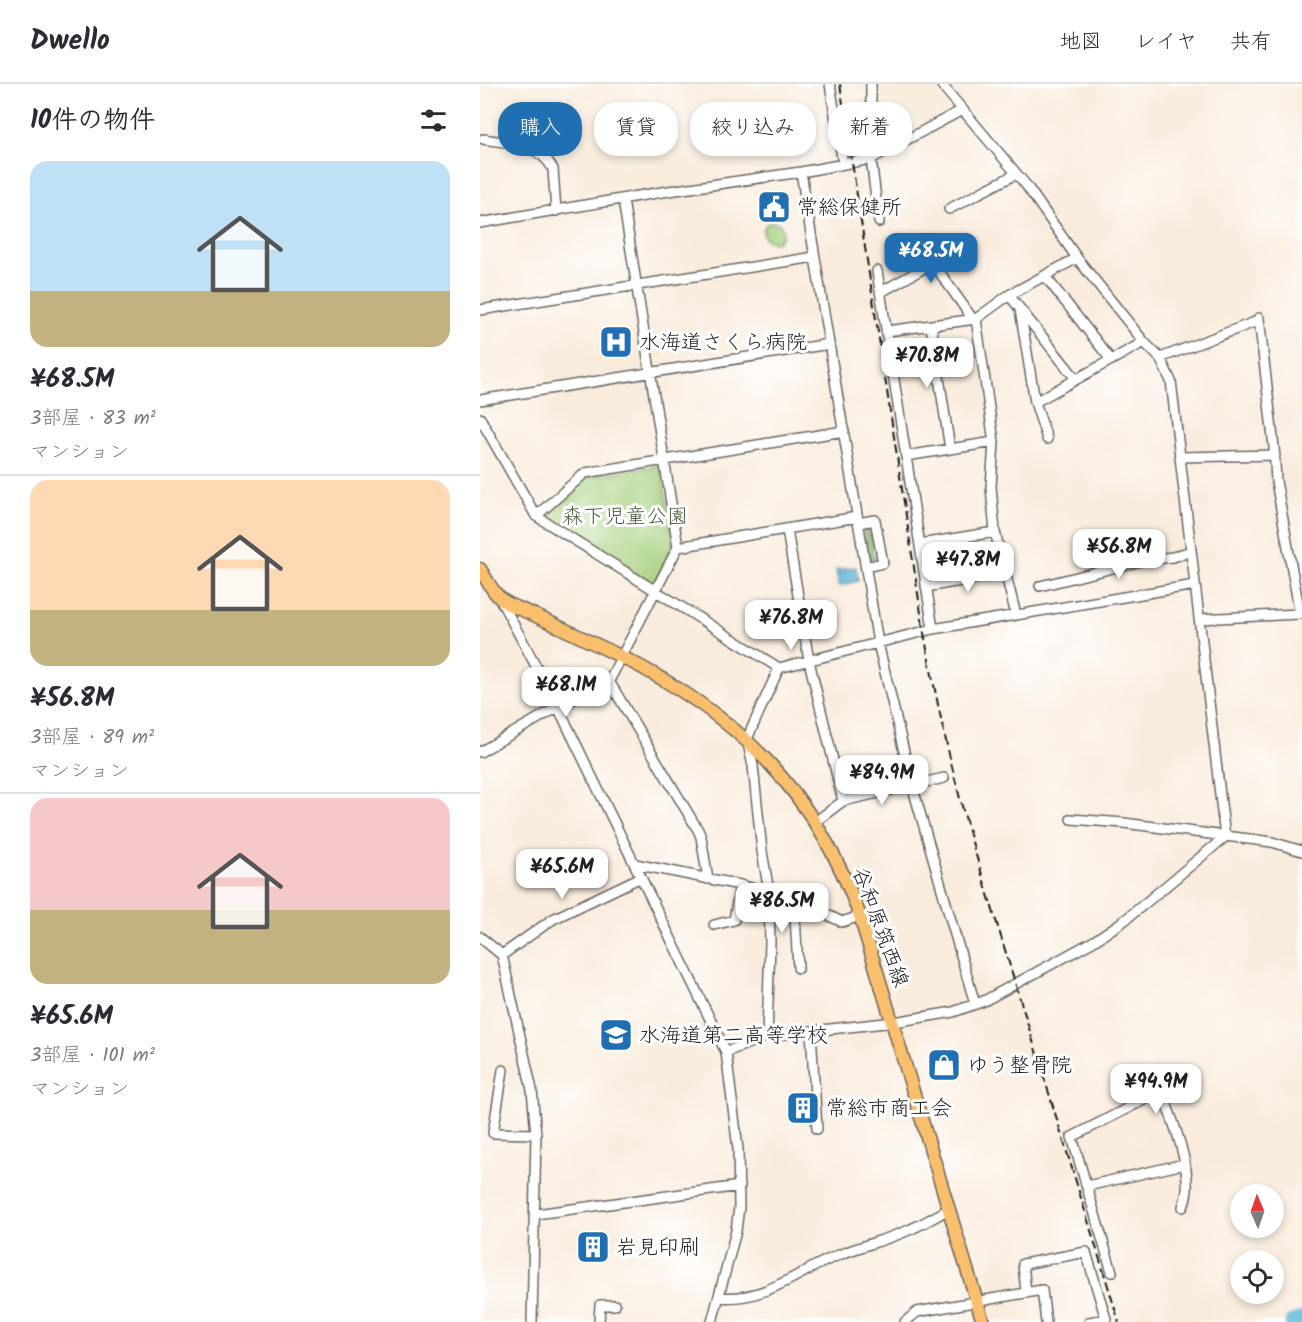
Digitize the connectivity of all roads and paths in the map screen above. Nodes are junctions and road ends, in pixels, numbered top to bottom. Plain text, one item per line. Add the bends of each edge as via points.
1 (830, 84) edge
2 (871, 84) edge
3 (941, 84) edge
4 (962, 110) junction
5 (483, 139) dead end
6 (871, 159) junction
7 (843, 164) junction
8 (801, 172) junction
9 (1016, 174) junction
10 (624, 200) junction
11 (949, 209) dead end
12 (556, 211) junction
13 (879, 222) dead end
14 (480, 223) edge
15 (815, 257) junction
16 (1077, 258) junction
17 (877, 271) dead end
18 (1045, 276) junction
19 (636, 286) junction
20 (881, 292) junction
21 (1010, 295) junction
22 (1020, 309) junction
23 (480, 310) edge
24 (974, 319) junction
25 (931, 325) junction
26 (887, 331) junction
27 (1144, 342) junction
28 (829, 344) junction
29 (1160, 358) junction
30 (1111, 360) junction
31 (651, 372) junction
32 (1076, 379) junction
33 (480, 400) edge
34 (1035, 402) junction
35 (480, 418) edge
36 (844, 431) junction
37 (1047, 439) dead end
38 (994, 442) junction
39 (950, 449) junction
40 (1275, 455) junction
41 (906, 456) junction
42 (1180, 457) junction
43 (665, 460) junction
44 (536, 516) junction
45 (858, 520) junction
46 (787, 530) junction
47 (995, 532) junction
48 (920, 544) junction
49 (678, 547) junction
50 (1191, 551) junction
51 (866, 567) junction
52 (480, 569) edge
53 (1006, 573) junction
54 (1194, 585) junction
55 (1040, 586) dead end
56 (927, 587) junction
57 (657, 590) junction
58 (500, 599) junction
59 (1016, 615) junction
60 (1199, 619) junction
61 (933, 629) junction
62 (878, 643) junction
63 (621, 657) junction
64 (809, 661) junction
65 (779, 668) junction
66 (609, 681) junction
67 (558, 706) junction
68 (747, 739) junction
69 (480, 752) edge
70 (944, 778) dead end
71 (912, 785) junction
72 (843, 801) junction
73 (1071, 819) dead end
74 (814, 822) junction
75 (1225, 837) junction
76 (1302, 851) edge
77 (635, 864) junction
78 (641, 877) junction
79 (708, 879) junction
80 (740, 885) junction
81 (768, 892) junction
82 (794, 899) junction
83 (860, 916) junction
84 (714, 925) dead end
85 (480, 937) edge
86 (502, 955) junction
87 (798, 968) dead end
88 (975, 1004) junction
89 (894, 1022) junction
90 (811, 1031) junction
91 (767, 1036) junction
92 (726, 1052) junction
93 (503, 1070) dead end
94 (817, 1129) dead end
95 (536, 1134) junction
96 (1184, 1164) junction
97 (740, 1186) junction
98 (1087, 1186) junction
99 (1183, 1208) dead end
100 (949, 1209) junction
101 (536, 1214) junction
102 (1112, 1272) dead end
103 (1026, 1292) junction
104 (719, 1297) junction
105 (976, 1301) junction
106 (615, 1305) dead end
107 (532, 1322) edge
108 (599, 1322) edge
109 (712, 1322) edge
110 (905, 1322) edge
111 (983, 1322) edge
112 (1046, 1322) edge
113 (1089, 1322) edge

1 - 7 street
2 - 6 street
3 - 4 street
4 - 6 street
4 - 9 street
5 - 12 street via 533,149 550,163
6 - 7 street
6 - 13 street
7 - 8 street
8 - 10 street
8 - 15 street
9 - 11 street
9 - 16 street
10 - 12 street
10 - 19 street
12 - 14 street
15 - 19 street
15 - 28 street
16 - 18 street
16 - 27 street
17 - 20 street
18 - 21 street
18 - 30 street
19 - 23 street
19 - 31 street
20 - 24 street via 933,262
20 - 26 street
21 - 22 street
21 - 24 street
22 - 32 street
22 - 34 street
24 - 25 street
24 - 38 street
25 - 26 street
25 - 39 street
26 - 41 street
27 - 29 street
27 - 30 street
28 - 31 street
28 - 36 street
29 - 40 street via 1259,318
29 - 42 street via 1171,381
30 - 32 street
31 - 33 street
31 - 43 street
32 - 34 street
34 - 37 street
35 - 44 street
36 - 43 street
36 - 45 street
38 - 39 street
38 - 47 street via 991,487
39 - 41 street
40 - 42 street
40 - 60 street via 1276,481 1300,614
41 - 48 street
42 - 50 street
43 - 44 street via 585,473
43 - 49 street
44 - 57 street
45 - 46 street
45 - 51 street
45 - 51 street via 875,520 883,563
46 - 49 street
46 - 64 street
47 - 48 street
47 - 53 street
48 - 56 street
49 - 57 street
50 - 54 street
50 - 55 street
51 - 62 street
52 - 58 main road
53 - 56 street
53 - 59 street
54 - 59 street
54 - 60 street
56 - 61 street
57 - 63 street
57 - 65 street
58 - 63 main road, 谷和原筑西線
58 - 67 street
59 - 61 street
60 - 75 street
61 - 62 street
62 - 64 street
62 - 71 street
63 - 66 street
63 - 68 main road, 谷和原筑西線 via 685,692
64 - 65 street
64 - 72 street
65 - 68 street
66 - 67 street
66 - 79 street via 698,830
67 - 69 street
67 - 77 street
68 - 74 main road, 谷和原筑西線 via 790,786
68 - 81 street
70 - 71 street
71 - 72 street
71 - 88 street
72 - 74 street
73 - 75 street
74 - 83 main road, 谷和原筑西線 via 841,868
75 - 76 street via 1272,842
75 - 88 street via 1125,920
77 - 78 street
77 - 79 street
78 - 86 street via 553,919
78 - 92 street
79 - 80 street
80 - 81 street
80 - 84 street via 734,920
81 - 82 street
81 - 91 street
82 - 83 street via 842,922
82 - 87 street
83 - 89 main road, 谷和原筑西線
85 - 86 street
86 - 95 street via 530,1072
88 - 89 street via 953,1012
89 - 90 street
89 - 100 main road, 谷和原筑西線
90 - 91 street
90 - 94 street
91 - 92 street
92 - 97 street
93 - 95 street via 493,1133
95 - 101 street
96 - 98 street
96 - 98 street via 1161,1091 1072,1137
96 - 99 street via 1187,1188
97 - 101 street
97 - 104 street via 736,1231
98 - 102 street
100 - 104 street via 907,1231 816,1265 771,1289 747,1297
100 - 105 main road, 谷和原筑西線
101 - 107 street
103 - 105 street
103 - 112 street via 1042,1290
103 - 113 street via 1023,1264 1086,1252 1106,1319
104 - 109 street
105 - 110 street via 917,1312
105 - 111 main road, 谷和原筑西線
106 - 108 street via 600,1305

